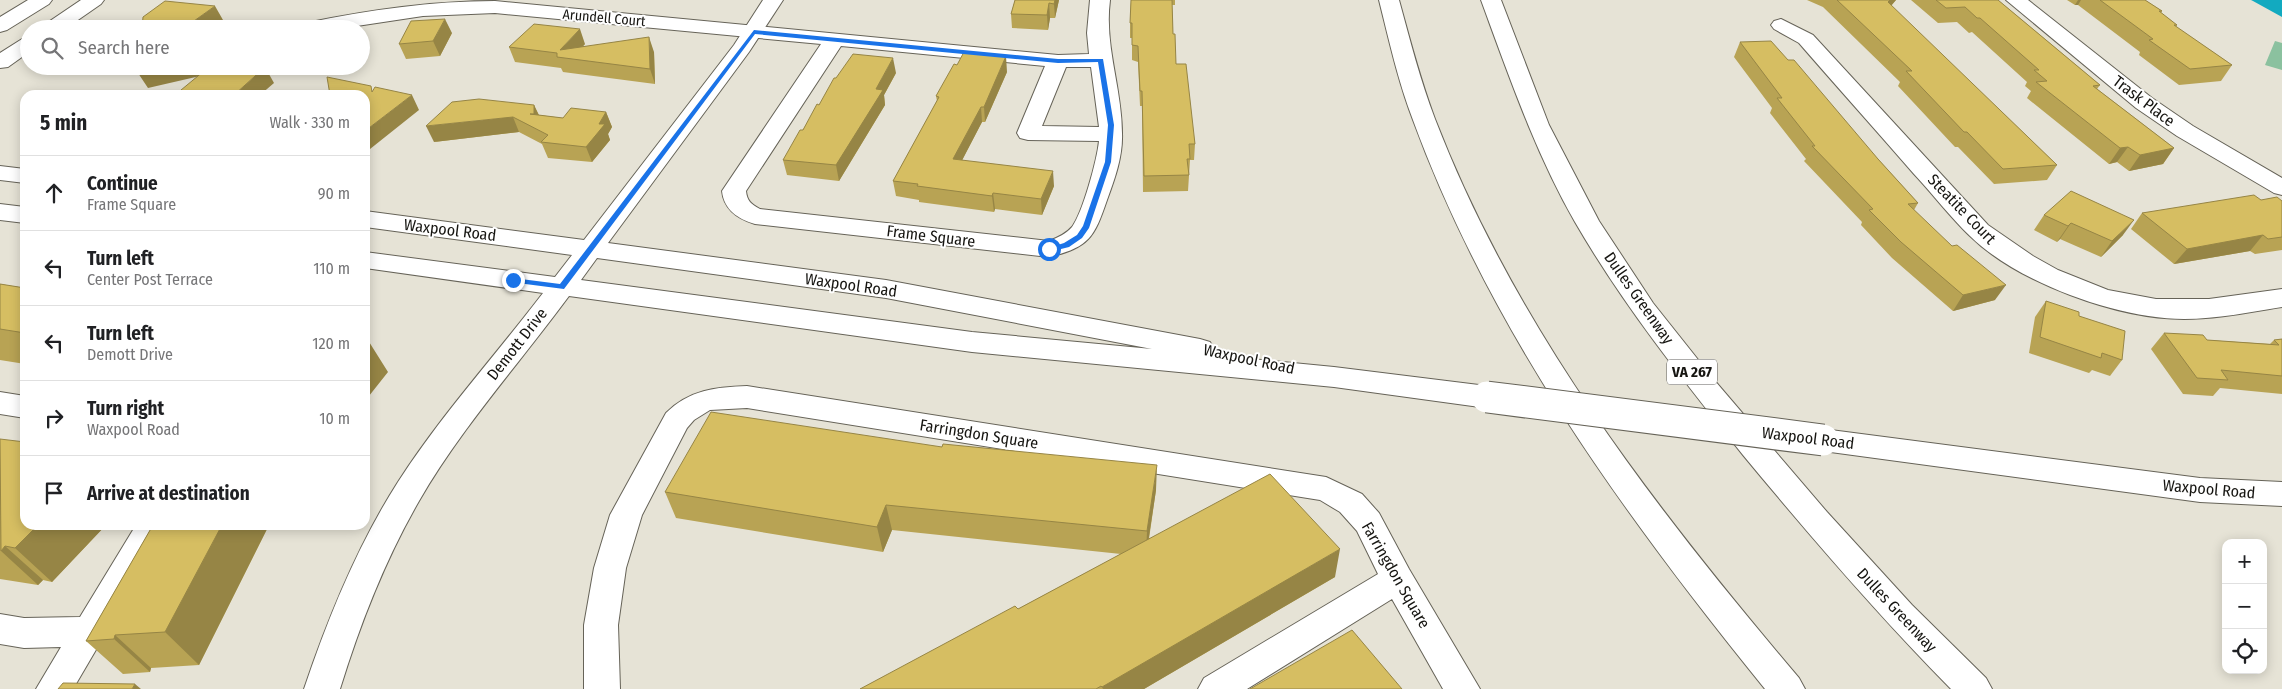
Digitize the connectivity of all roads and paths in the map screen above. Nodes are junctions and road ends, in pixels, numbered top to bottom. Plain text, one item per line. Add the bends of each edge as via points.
1 (42, 0) edge
2 (94, 0) edge
3 (773, 0) edge
4 (1100, 0) edge
5 (1389, 0) edge
6 (1491, 0) edge
7 (2016, 0) edge
8 (64, 20) edge
9 (352, 20) edge
10 (1781, 24) dead end
11 (0, 26) edge
12 (754, 32) junction
13 (836, 39) junction
14 (20, 49) edge
15 (1101, 60) junction
16 (1058, 61) junction
17 (0, 62) edge
18 (1111, 134) junction
19 (0, 173) edge
20 (20, 175) edge
21 (2282, 188) edge
22 (0, 212) edge
23 (20, 214) edge
24 (370, 220) edge
25 (590, 248) junction
26 (370, 261) edge
27 (562, 287) junction
28 (2282, 298) edge
29 (1334, 377) junction
30 (0, 403) edge
31 (20, 406) edge
32 (2282, 494) edge
33 (150, 530) edge
34 (1397, 580) junction
35 (0, 629) edge
36 (89, 631) junction
37 (54, 689) edge
38 (322, 689) edge
39 (602, 689) edge
40 (1216, 689) edge
41 (1462, 689) edge
42 (1787, 689) edge
43 (1974, 689) edge

1 - 11 main road
2 - 8 main road
3 - 12 main road, Demott Drive
4 - 15 main road, Frame Square via 1097,38
5 - 42 main road via 1429,134 1470,227 1524,330 1572,408 1632,492 1714,601
6 - 43 main road, Dulles Greenway / VA 267 via 1538,125 1587,221 1644,309 1704,388 1816,521 1900,616
7 - 21 main road, Trask Place via 2152,108
9 - 12 main road, Arundell Court via 404,10 466,6
10 - 28 main road, Steatite Court via 1806,39 1979,231 2033,268 2088,291 2145,306 2182,310
12 - 13 main road, Arundell Court
12 - 25 main road, Demott Drive
13 - 16 main road, Arundell Court
13 - 18 main road, Frame Square via 734,191 734,201 742,210 755,216 1049,249 1066,245 1087,226 1108,162
14 - 17 main road
15 - 16 main road, Arundell Court
15 - 18 main road, Frame Square
16 - 18 main road via 1028,133
19 - 20 main road
22 - 23 main road
24 - 25 main road, Waxpool Road
25 - 27 main road, Demott Drive
25 - 29 main road, Waxpool Road via 886,290 1145,337
26 - 27 main road, Waxpool Road
27 - 29 main road, Waxpool Road via 972,342
27 - 38 main road, Demott Drive via 446,436 408,492 368,567
29 - 32 main road, Waxpool Road, bridge via 2200,490
30 - 31 main road
33 - 36 main road
34 - 39 main road, Farringdon Square via 1368,522 1351,503 1326,489 747,397 709,398 688,408 676,421 626,514 610,568 601,625
34 - 40 main road
34 - 41 main road, Farringdon Square
35 - 36 main road via 24,633
36 - 37 main road

